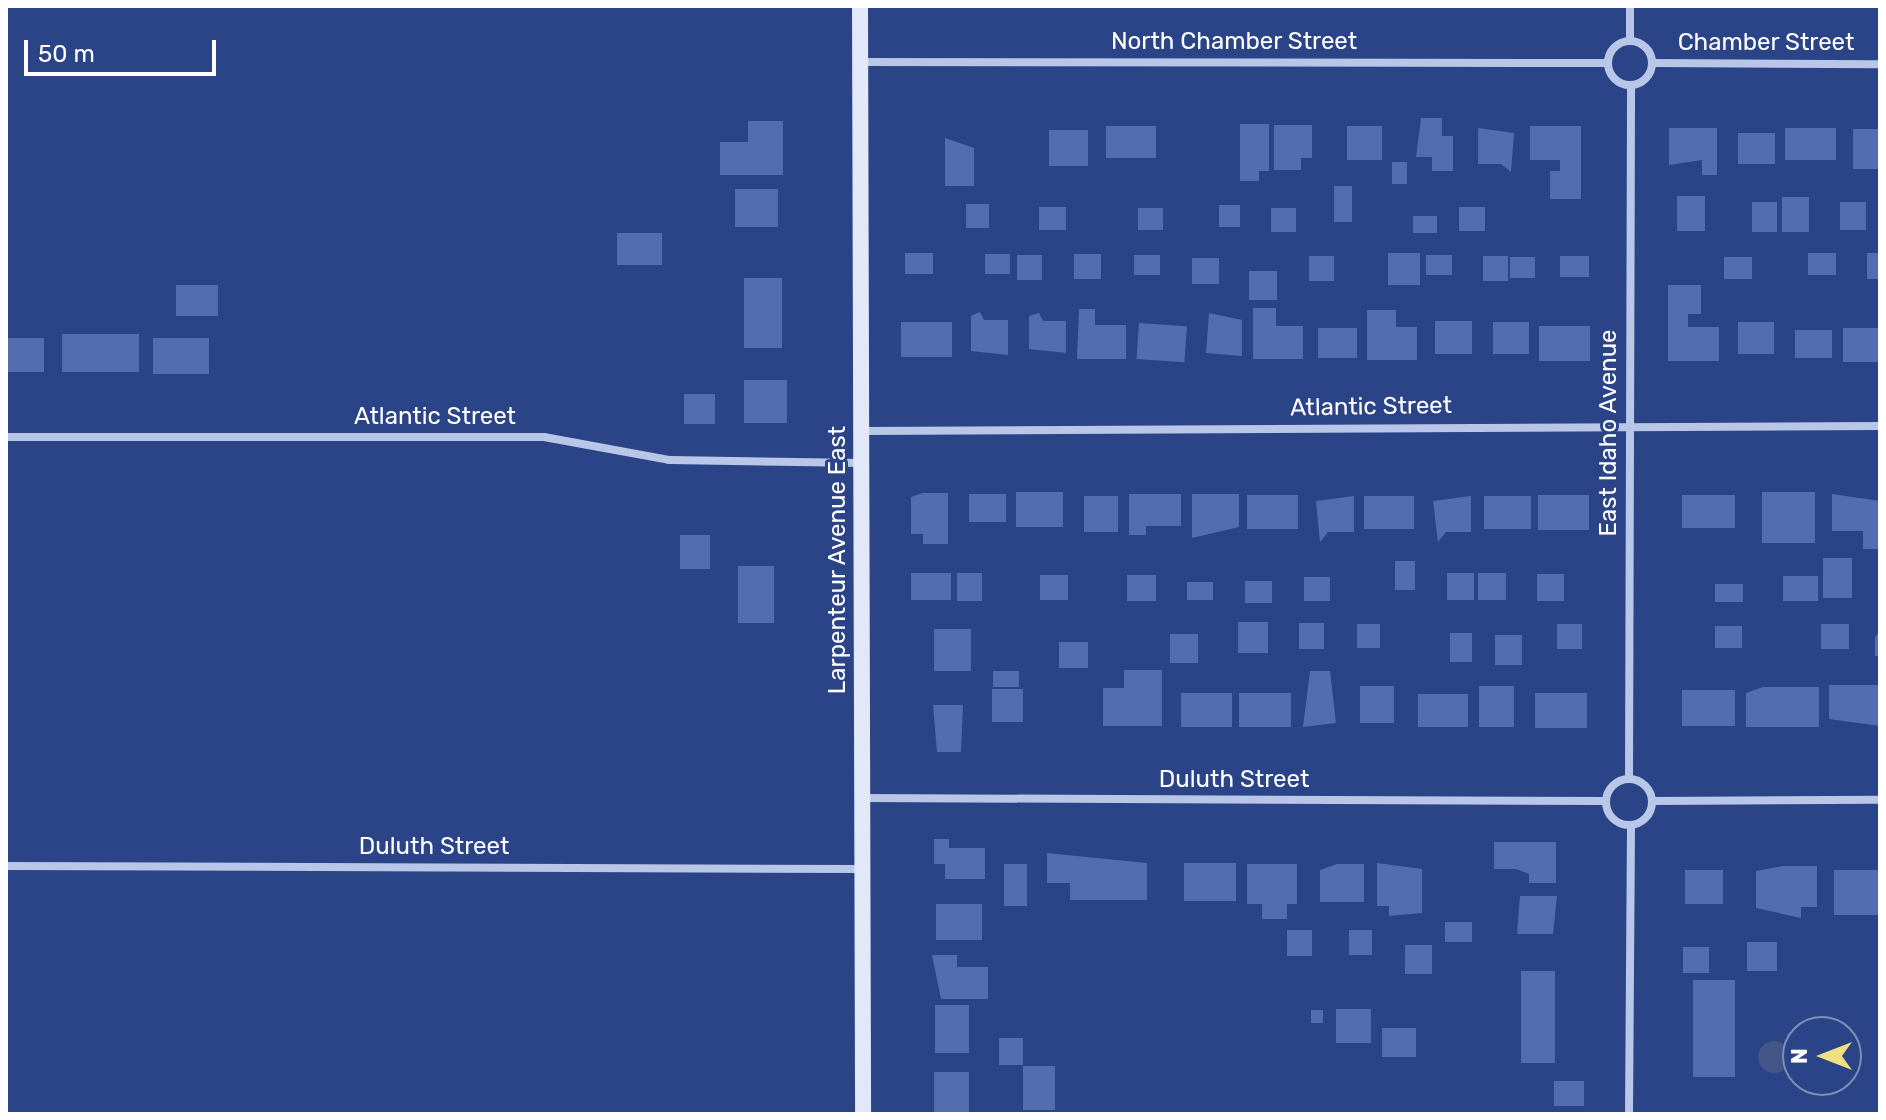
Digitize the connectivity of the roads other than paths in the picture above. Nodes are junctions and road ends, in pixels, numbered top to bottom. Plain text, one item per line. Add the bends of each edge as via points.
1 (860, 6) edge
2 (1630, 6) edge
3 (1630, 41) junction
4 (860, 62) junction
5 (1607, 63) junction
6 (1652, 63) junction
7 (1880, 64) edge
8 (1631, 86) junction
9 (1629, 425) junction
10 (1880, 426) edge
11 (862, 431) junction
12 (6, 437) edge
13 (862, 464) junction
14 (1629, 779) junction
15 (862, 798) junction
16 (1880, 800) edge
17 (1606, 801) junction
18 (1652, 801) junction
19 (1631, 825) junction
20 (6, 866) edge
21 (862, 869) junction
22 (863, 1114) edge
23 (1629, 1114) edge

1 - 4 street, Larpenteur Avenue East
2 - 3 street
3 - 5 street via 1612,50
3 - 6 street via 1648,50
4 - 5 street, North Chamber Street
4 - 11 street, Larpenteur Avenue East
5 - 8 street via 1617,82
6 - 7 street, Chamber Street
6 - 8 street via 1644,81
8 - 9 street, East Idaho Avenue
9 - 10 street, Atlantic Street
9 - 11 street, Atlantic Street
9 - 14 street, East Idaho Avenue
11 - 13 street, Larpenteur Avenue East
12 - 13 street, Atlantic Street via 544,437 669,460
13 - 15 street, Larpenteur Avenue East
14 - 17 street via 1616,783
14 - 18 street via 1642,783
15 - 17 street, Duluth Street
15 - 21 street, Larpenteur Avenue East
16 - 18 street
17 - 19 street via 1616,821
18 - 19 street via 1644,820
19 - 23 street
20 - 21 street, Duluth Street
21 - 22 street, Larpenteur Avenue East

